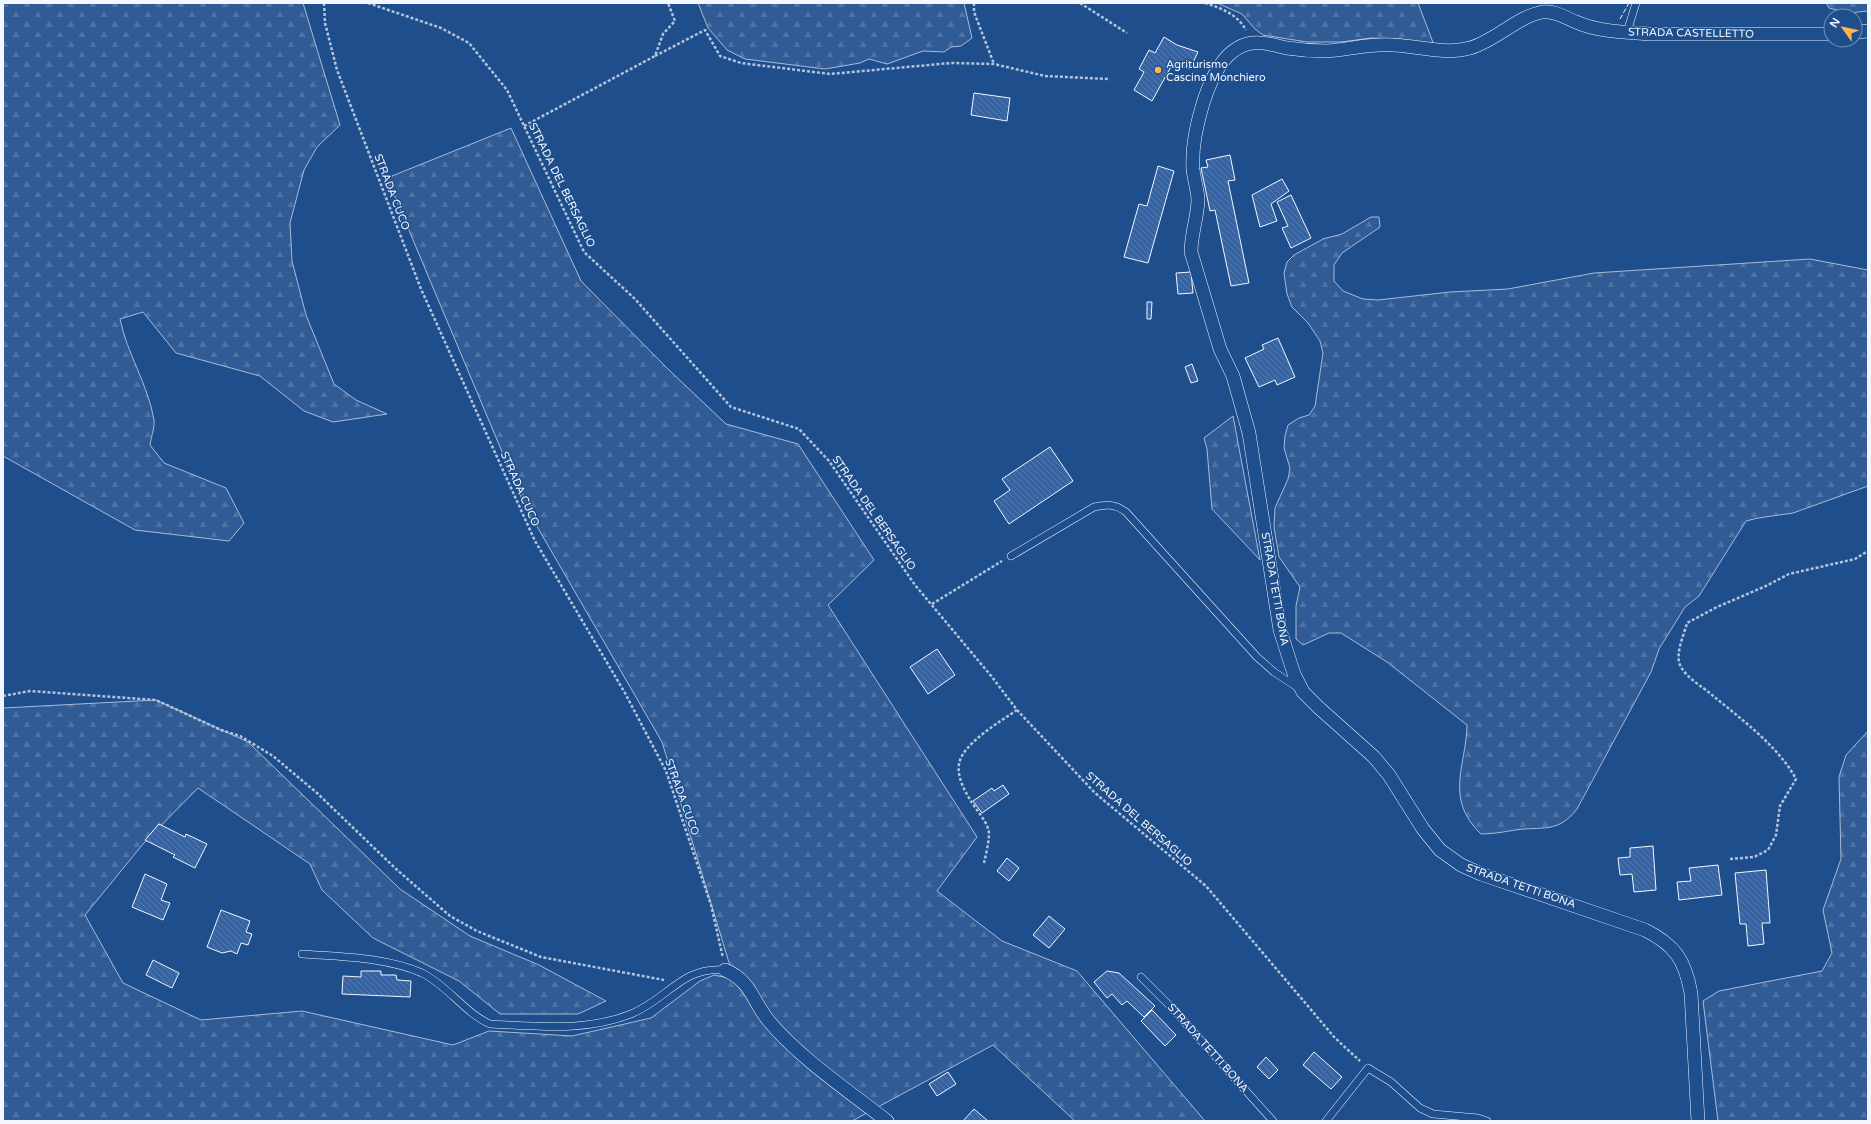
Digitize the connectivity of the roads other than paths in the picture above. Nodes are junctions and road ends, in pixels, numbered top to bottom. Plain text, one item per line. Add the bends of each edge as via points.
1 (1636, 3) edge
2 (1627, 32) junction
3 (1823, 34) edge
4 (1253, 42) joint
5 (1011, 556) road end
6 (1303, 692) junction
7 (302, 954) dead end
8 (725, 970) joint
9 (1141, 977) dead end
10 (887, 1121) edge
11 (1273, 1121) edge
12 (1326, 1121) edge
13 (1487, 1121) edge
14 (1698, 1121) edge

1 - 2 lane
2 - 3 street, STRADA CASTELLETTO
2 - 4 street, STRADA CASTELLETTO via 1595,29 1558,14 1542,12 1487,41 1458,51 1375,44 1312,51
4 - 6 street, STRADA TETTI BONA via 1242,46 1225,59 1202,109 1193,147 1193,170 1198,200 1191,252 1220,349 1233,376 1249,433 1280,630 1288,661
5 - 6 lane via 1094,507 1107,504 1118,506 1257,657
6 - 14 street, STRADA TETTI BONA via 1374,757 1390,775 1423,829 1440,850 1461,865 1645,930 1672,948 1688,975 1691,993
7 - 8 lane via 384,962 422,973 458,999 478,1019 490,1024 577,1027 604,1022 637,1011 697,972
8 - 10 street via 737,975 745,983 768,1020 801,1053
9 - 11 lane, STRADA TETTI BONA
12 - 13 lane via 1368,1068 1391,1082 1420,1108 1433,1114

